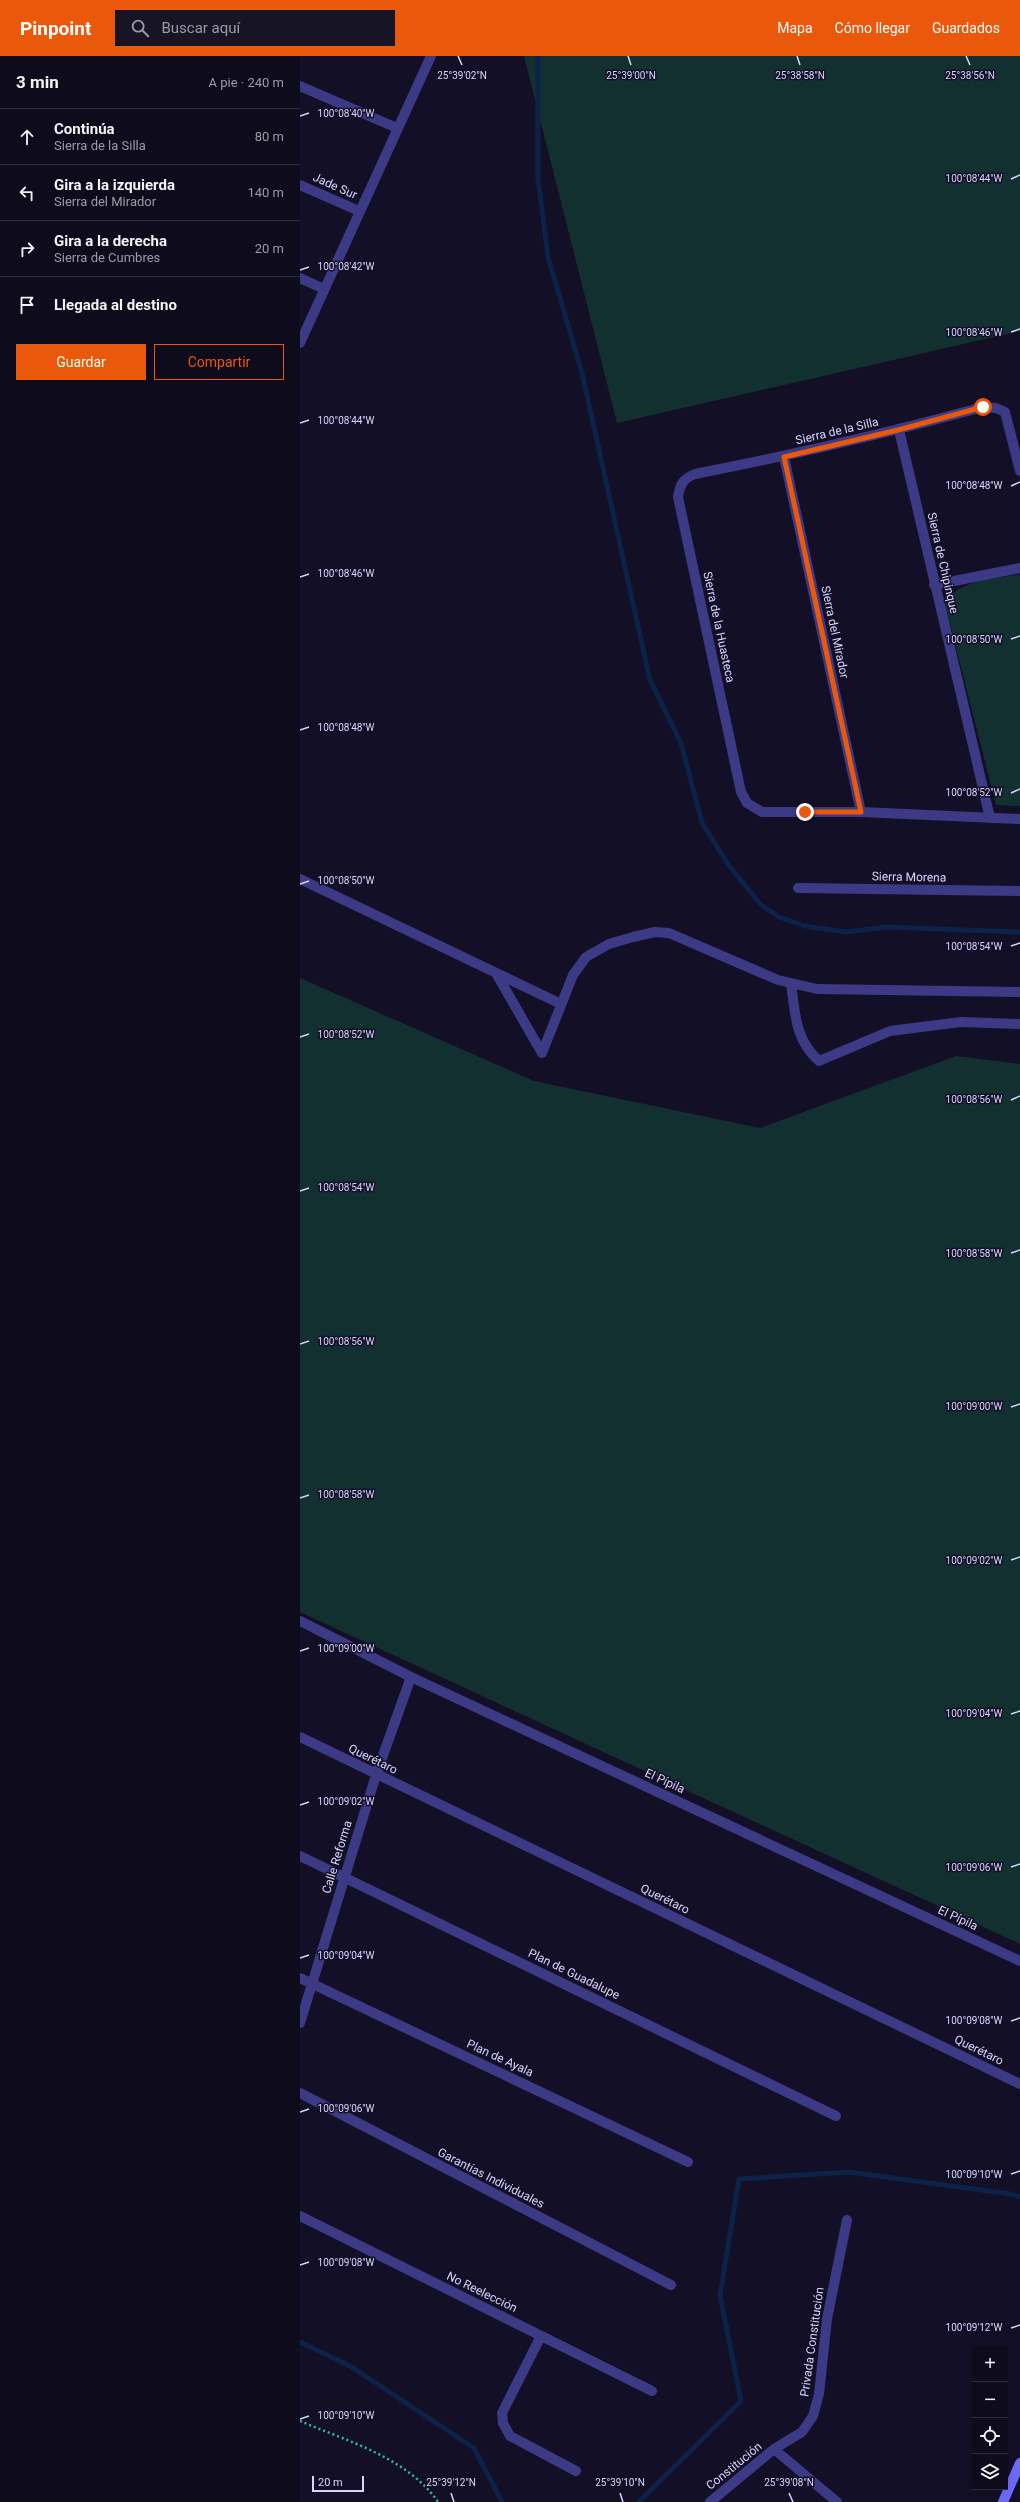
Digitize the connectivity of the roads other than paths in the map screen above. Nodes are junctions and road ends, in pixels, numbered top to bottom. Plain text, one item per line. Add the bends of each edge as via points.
1 (431, 56) edge
2 (300, 86) edge
3 (397, 128) junction
4 (300, 185) edge
5 (359, 211) junction
6 (300, 278) edge
7 (324, 289) junction
8 (300, 343) edge
9 (898, 430) junction
10 (784, 457) junction
11 (1020, 471) edge
12 (695, 474) joint
13 (1020, 568) edge
14 (934, 584) junction
15 (861, 812) junction
16 (990, 818) junction
17 (1020, 819) edge
18 (300, 878) edge
19 (798, 888) dead end
20 (1020, 891) edge
21 (496, 973) junction
22 (791, 983) junction
23 (1020, 992) edge
24 (561, 1004) junction
25 (1020, 1024) edge
26 (300, 1621) edge
27 (411, 1677) junction
28 (300, 1737) edge
29 (376, 1776) junction
30 (300, 1856) edge
31 (344, 1876) junction
32 (1020, 1961) edge
33 (300, 1978) edge
34 (311, 1984) junction
35 (300, 2022) edge
36 (1020, 2084) edge
37 (300, 2094) edge
38 (836, 2116) dead end
39 (688, 2162) dead end
40 (300, 2216) edge
41 (847, 2220) dead end
42 (671, 2285) dead end
43 (541, 2336) junction
44 (652, 2391) dead end
45 (774, 2449) junction
46 (1020, 2463) edge
47 (576, 2471) dead end
48 (710, 2502) edge
49 (837, 2502) edge
50 (1003, 2502) edge

1 - 3 street
2 - 3 street
3 - 5 street
4 - 5 street, Jade Sur
5 - 7 street
6 - 7 street
7 - 8 street
9 - 10 street, Sierra de la Silla
9 - 11 street, Sierra de la Silla via 983,407 996,408 1005,412
9 - 14 street, Sierra de Chipinque
10 - 12 street, Sierra de la Silla
10 - 15 street, Sierra del Mirador
12 - 15 street, Sierra de la Huasteca via 686,478 679,486 678,497 741,792 747,803 762,812
13 - 14 street
14 - 16 street, Sierra de Chipinque
15 - 16 street
16 - 17 street
18 - 21 street
19 - 20 street, Sierra Morena
21 - 24 street
21 - 24 street via 542,1053
22 - 23 street via 817,988
22 - 24 street via 778,980 669,933 655,932 609,944 586,957 573,975
22 - 25 street via 796,1023 807,1051 819,1061 890,1031 961,1022
26 - 27 street, El Pípila
27 - 29 street, Calle Reforma
27 - 32 street, El Pípila
28 - 29 street, Querétaro
29 - 31 street, Calle Reforma
29 - 36 street, Querétaro
30 - 31 street, Plan de Guadalupe
31 - 34 street, Calle Reforma
31 - 38 street, Plan de Guadalupe
33 - 34 street, Plan de Ayala
34 - 35 street, Calle Reforma
34 - 39 street, Plan de Ayala
37 - 42 street, Garantías Individuales
40 - 43 street, No Reelección
41 - 45 street, Privada Constitución via 827,2319 819,2394 813,2416 802,2432
43 - 44 street, No Reelección
43 - 47 street via 502,2413 503,2423 510,2436
45 - 48 street, Constitución
45 - 49 street
46 - 50 street

